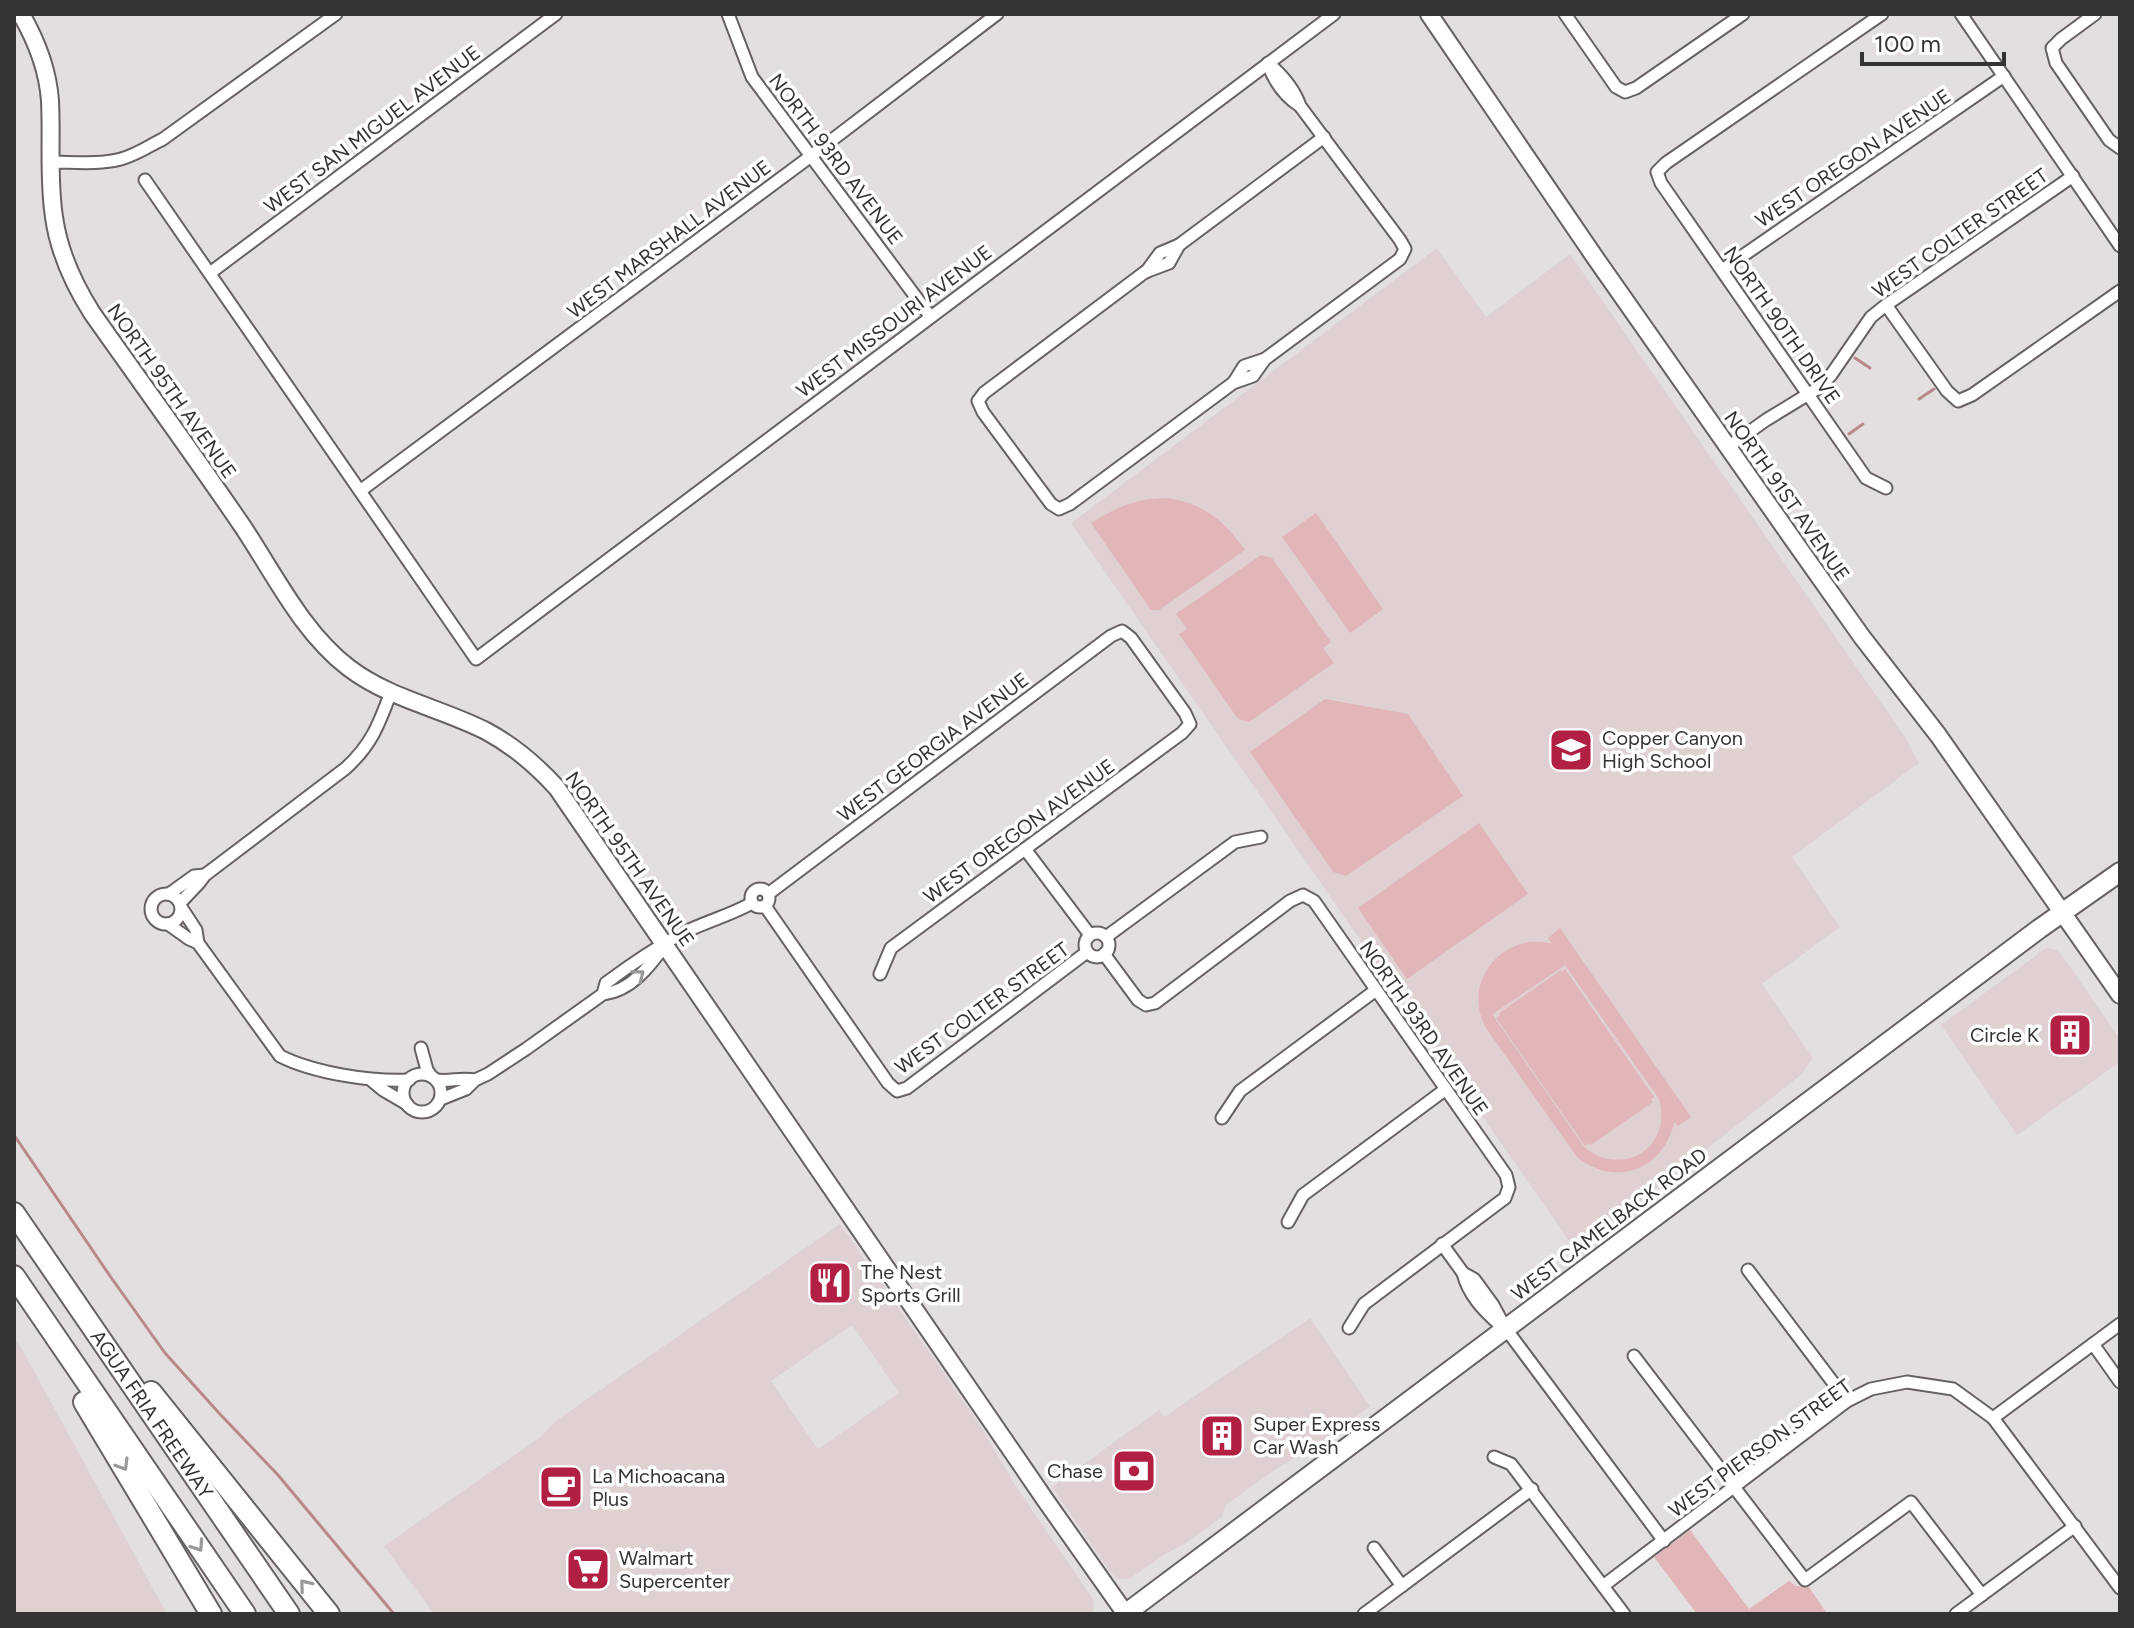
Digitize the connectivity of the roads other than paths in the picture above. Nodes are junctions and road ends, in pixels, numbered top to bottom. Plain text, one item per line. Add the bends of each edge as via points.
1 (21, 14) edge
2 (336, 14) edge
3 (556, 14) edge
4 (728, 14) edge
5 (997, 14) edge
6 (1334, 14) edge
7 (1429, 14) edge
8 (1565, 14) edge
9 (1743, 14) edge
10 (1882, 14) edge
11 (1961, 14) edge
12 (2095, 14) edge
13 (1268, 63) junction
14 (2004, 76) junction
15 (1324, 137) junction
16 (2120, 148) edge
17 (811, 156) junction
18 (49, 162) junction
19 (2073, 176) junction
20 (145, 180) dead end
21 (2120, 246) edge
22 (1722, 270) junction
23 (210, 273) junction
24 (2120, 291) edge
25 (1886, 305) junction
26 (930, 316) junction
27 (1808, 395) junction
28 (1728, 447) junction
29 (1886, 488) dead end
30 (360, 491) junction
31 (391, 692) junction
32 (1190, 724) joint
33 (1261, 837) dead end
34 (1025, 849) junction
35 (2120, 872) edge
36 (205, 875) junction
37 (169, 894) junction
38 (766, 900) junction
39 (180, 905) junction
40 (2062, 912) junction
41 (168, 924) junction
42 (1090, 935) junction
43 (1106, 937) junction
44 (198, 943) junction
45 (665, 945) junction
46 (1087, 952) junction
47 (1104, 954) junction
48 (880, 974) dead end
49 (1376, 990) junction
50 (2120, 995) edge
51 (412, 1078) junction
52 (434, 1078) junction
53 (371, 1080) junction
54 (475, 1080) junction
55 (1446, 1089) junction
56 (441, 1099) junction
57 (407, 1105) junction
58 (1222, 1118) dead end
59 (14, 1213) edge
60 (1288, 1222) dead end
61 (1442, 1244) junction
62 (43, 1255) junction
63 (1748, 1270) dead end
64 (14, 1276) edge
65 (2120, 1324) edge
66 (1349, 1328) dead end
67 (1506, 1329) junction
68 (2093, 1344) junction
69 (1634, 1356) dead end
70 (2120, 1382) edge
71 (1847, 1401) junction
72 (1993, 1418) junction
73 (1494, 1457) dead end
74 (1532, 1489) junction
75 (1734, 1489) junction
76 (2075, 1526) junction
77 (1664, 1541) junction
78 (1374, 1548) dead end
79 (1402, 1586) junction
80 (1603, 1586) junction
81 (2120, 1588) edge
82 (1982, 1595) junction
83 (211, 1614) edge
84 (245, 1614) edge
85 (289, 1614) edge
86 (329, 1614) edge
87 (1124, 1614) edge
88 (1364, 1614) edge
89 (1624, 1614) edge
90 (1956, 1614) edge

1 - 18 street, NORTH 95TH AVENUE via 37,47 50,98
2 - 18 street via 149,147 116,160
3 - 23 street, WEST SAN MIGUEL AVENUE
4 - 17 street, NORTH 93RD AVENUE via 752,77
5 - 17 street, WEST MARSHALL AVENUE
6 - 13 street, WEST MISSOURI AVENUE
7 - 28 street, NORTH 91ST AVENUE
8 - 9 street via 1616,87 1625,92
10 - 22 street, NORTH 90TH DRIVE via 1657,172
11 - 14 street
12 - 16 street via 2052,48 2056,63
13 - 15 street via 1273,78
13 - 26 street, WEST MISSOURI AVENUE
14 - 19 street
14 - 22 street, WEST OREGON AVENUE
15 - 15 street via 1400,240 1405,249 1400,259 1265,359 1253,376 1233,383 1070,504 1059,509 1051,504 978,401 1145,272 1169,263 1179,245
17 - 26 street, NORTH 93RD AVENUE
17 - 30 street, WEST MARSHALL AVENUE
18 - 31 street, NORTH 95TH AVENUE via 62,252 92,313 308,625 348,667
19 - 21 street
19 - 25 street, WEST COLTER STREET
20 - 23 street
22 - 27 street, NORTH 90TH DRIVE
23 - 30 street
24 - 25 street via 1958,401
25 - 27 street, WEST COLTER STREET via 1871,317 1831,375
26 - 30 street, WEST MISSOURI AVENUE via 476,659
27 - 28 street, WEST COLTER STREET
27 - 29 street, NORTH 90TH DRIVE via 1866,478
28 - 40 street, NORTH 91ST AVENUE
31 - 36 street via 359,757
31 - 45 street, NORTH 95TH AVENUE via 486,731 534,765 557,788
32 - 34 street, WEST OREGON AVENUE
32 - 38 street, WEST GEORGIA AVENUE via 1122,631
33 - 43 street via 1235,842
34 - 42 street
34 - 48 street, WEST OREGON AVENUE via 891,948
35 - 40 main road, WEST CAMELBACK ROAD
36 - 37 street via 194,876
36 - 39 street
37 - 39 street
37 - 41 street via 156,897 150,909 156,921
38 - 45 street, WEST GEORGIA AVENUE via 764,890 755,890 752,903
38 - 46 street, WEST COLTER STREET via 897,1091
39 - 41 street via 176,920
39 - 44 street
40 - 50 street, NORTH 91ST AVENUE
40 - 67 main road, WEST CAMELBACK ROAD
41 - 44 street
42 - 43 street
42 - 46 street
43 - 47 street
44 - 53 street via 280,1056
45 - 54 street via 606,983 603,994 526,1049
45 - 87 street, NORTH 95TH AVENUE
46 - 47 street via 1095,957
47 - 49 street, NORTH 93RD AVENUE via 1138,1000 1155,1003 1303,895 1314,901
49 - 55 street, NORTH 93RD AVENUE
49 - 58 street via 1240,1091
51 - 52 street
51 - 52 street via 421,1048
51 - 53 street
51 - 57 street via 403,1093
52 - 54 street
52 - 56 street
53 - 57 street
54 - 56 street
55 - 60 street via 1303,1195
55 - 61 street, NORTH 93RD AVENUE via 1509,1187 1505,1198
56 - 57 street via 423,1113
59 - 62 highway, AGUA FRIA FREEWAY
61 - 66 street via 1364,1304
61 - 67 street via 1463,1273 1474,1279
62 - 85 highway, AGUA FRIA FREEWAY
86 -> 62 highway
63 - 71 street
64 -> 83 highway via 52,1350
64 -> 84 highway, AGUA FRIA FREEWAY
65 - 68 street
67 - 77 street
67 - 87 main road, WEST CAMELBACK ROAD
68 - 70 street
68 - 72 street
69 - 75 street
71 - 72 street, WEST PIERSON STREET via 1871,1389 1907,1382 1953,1389
71 - 75 street, WEST PIERSON STREET
72 - 76 street, WEST PIERSON STREET
73 - 74 street via 1511,1464
74 - 79 street
74 - 80 street
75 - 77 street, WEST PIERSON STREET
75 - 82 street via 1805,1580 1911,1502
76 - 81 street, WEST PIERSON STREET
76 - 82 street
77 - 80 street, WEST PIERSON STREET
78 - 79 street
79 - 88 street
80 - 89 street
82 - 90 street

